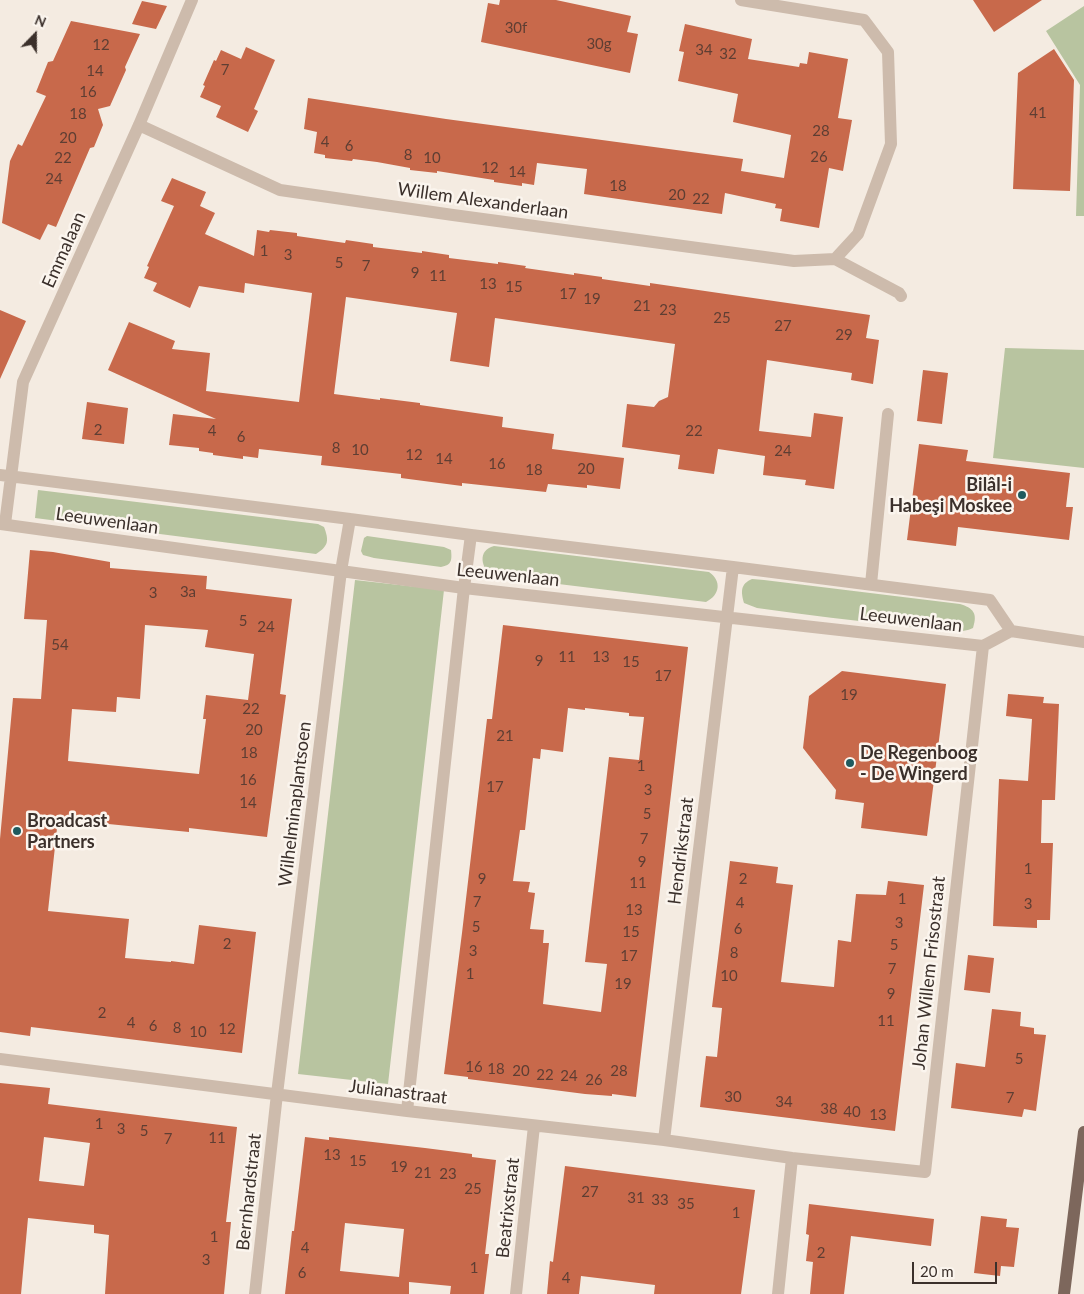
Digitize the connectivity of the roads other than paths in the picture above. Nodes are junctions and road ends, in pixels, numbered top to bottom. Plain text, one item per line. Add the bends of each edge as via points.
1 (192, 0) edge
2 (741, 0) edge
3 (140, 125) junction
4 (835, 259) junction
5 (901, 296) dead end
6 (888, 414) dead end
7 (6, 475) edge
8 (350, 518) junction
9 (2, 524) edge
10 (471, 535) junction
11 (733, 567) junction
12 (342, 571) junction
13 (871, 584) junction
14 (464, 588) junction
15 (728, 616) junction
16 (1010, 630) junction
17 (1084, 642) edge
18 (984, 646) junction
19 (0, 1060) edge
20 (277, 1094) junction
21 (407, 1111) junction
22 (534, 1126) junction
23 (1084, 1132) edge
24 (664, 1140) junction
25 (792, 1158) junction
26 (255, 1294) edge
27 (516, 1294) edge
28 (778, 1294) edge
29 (1064, 1294) edge

1 - 3 street, Emmalaan
2 - 4 street via 864,20 888,52 892,144 858,234
3 - 4 street, Willem Alexanderlaan via 280,190 794,261
3 - 7 street, Emmalaan via 23,382
4 - 5 street
6 - 13 street, Leeuwenlaan
7 - 8 street, Leeuwenlaan
7 - 9 street, Emmalaan
8 - 10 street, Leeuwenlaan
8 - 12 street, Wilhelminaplantsoen
9 - 12 street, Leeuwenlaan
10 - 11 street, Leeuwenlaan
10 - 14 street
11 - 13 street, Leeuwenlaan
11 - 15 street, Hendrikstraat
12 - 14 street, Leeuwenlaan
12 - 20 street, Wilhelminaplantsoen
13 - 16 street, Leeuwenlaan via 990,600
14 - 15 street, Leeuwenlaan
14 - 21 street
15 - 18 street, Leeuwenlaan
15 - 24 street, Hendrikstraat
16 - 17 street
16 - 18 street, Leeuwenlaan
18 - 25 street, Johan Willem Frisostraat via 925,1172
19 - 20 street, Julianastraat
20 - 21 street, Julianastraat
20 - 26 street, Bernhardstraat
21 - 22 street, Julianastraat
22 - 24 street, Julianastraat
22 - 27 street, Beatrixstraat
23 - 29 main road
24 - 25 street, Julianastraat
25 - 28 street

